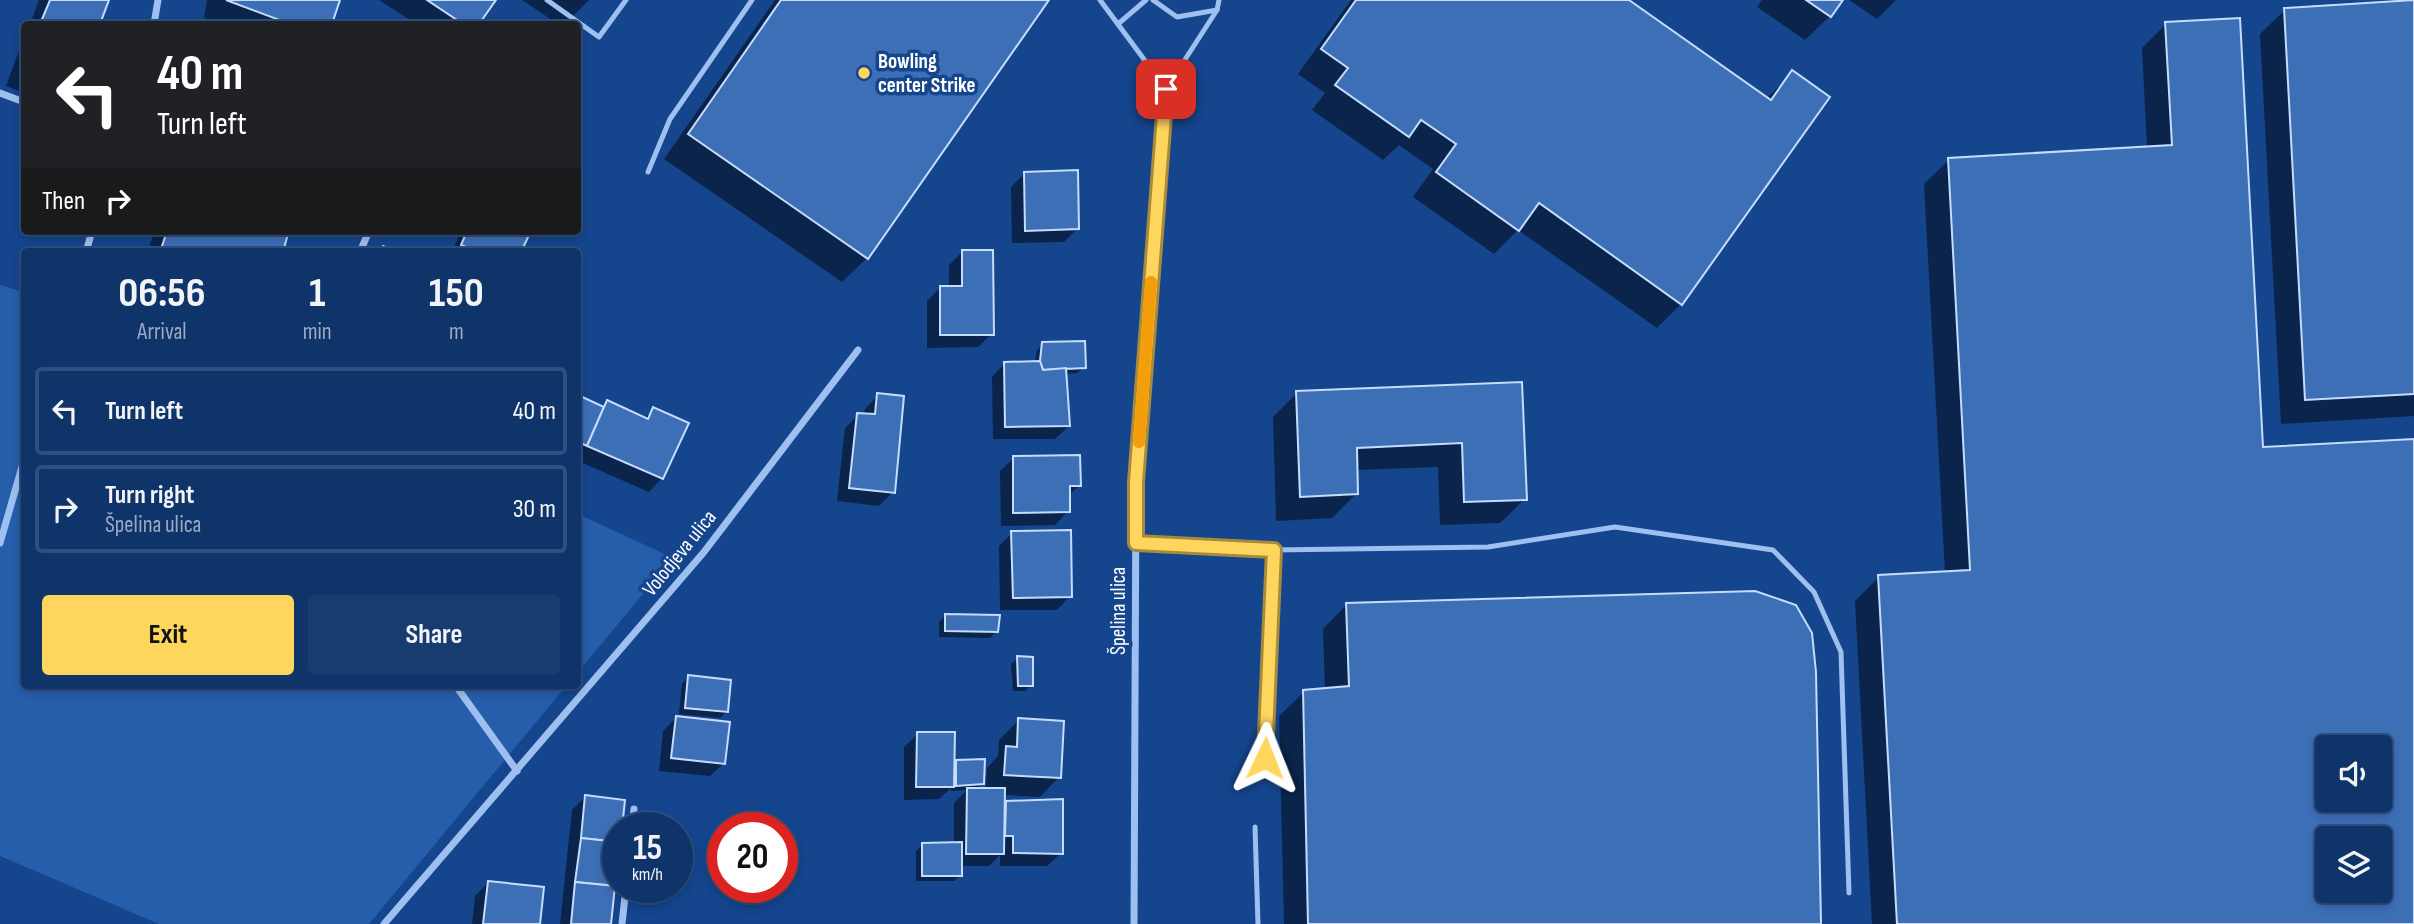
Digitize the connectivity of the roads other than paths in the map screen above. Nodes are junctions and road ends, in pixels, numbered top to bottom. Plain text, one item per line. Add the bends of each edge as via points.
1 (158, 0) edge
2 (547, 0) edge
3 (626, 0) edge
4 (752, 0) edge
5 (1100, 0) edge
6 (1146, 0) edge
7 (1153, 0) edge
8 (1219, 0) edge
9 (1217, 10) junction
10 (154, 21) edge
11 (577, 21) edge
12 (581, 24) edge
13 (1118, 24) junction
14 (1166, 89) junction
15 (0, 93) edge
16 (21, 101) edge
17 (648, 172) dead end
18 (858, 350) dead end
19 (21, 470) edge
20 (0, 543) edge
21 (1136, 543) junction
22 (1274, 550) junction
23 (458, 689) edge
24 (1265, 758) dead end
25 (517, 771) junction
26 (634, 808) dead end
27 (634, 812) edge
28 (1255, 827) dead end
29 (1849, 893) dead end
30 (624, 903) edge
31 (384, 924) edge
32 (622, 924) edge
33 (1135, 924) edge
34 (1258, 924) edge

1 - 10 street
2 - 11 lane
3 - 12 lane via 599,37
4 - 17 lane via 670,119
5 - 13 lane
6 - 13 lane
7 - 9 lane via 1177,17
8 - 9 lane
9 - 14 lane
13 - 14 lane
14 - 21 street, Špelina ulica via 1136,482
15 - 16 street
18 - 25 street, Volodjeva ulica via 704,552
19 - 20 street
21 - 22 lane
21 - 33 street, Špelina ulica
22 - 24 lane
22 - 29 lane via 1488,547 1615,527 1773,550 1814,592 1840,652
23 - 25 street
25 - 31 street, Volodjeva ulica
26 - 27 street
28 - 34 lane
30 - 32 street

